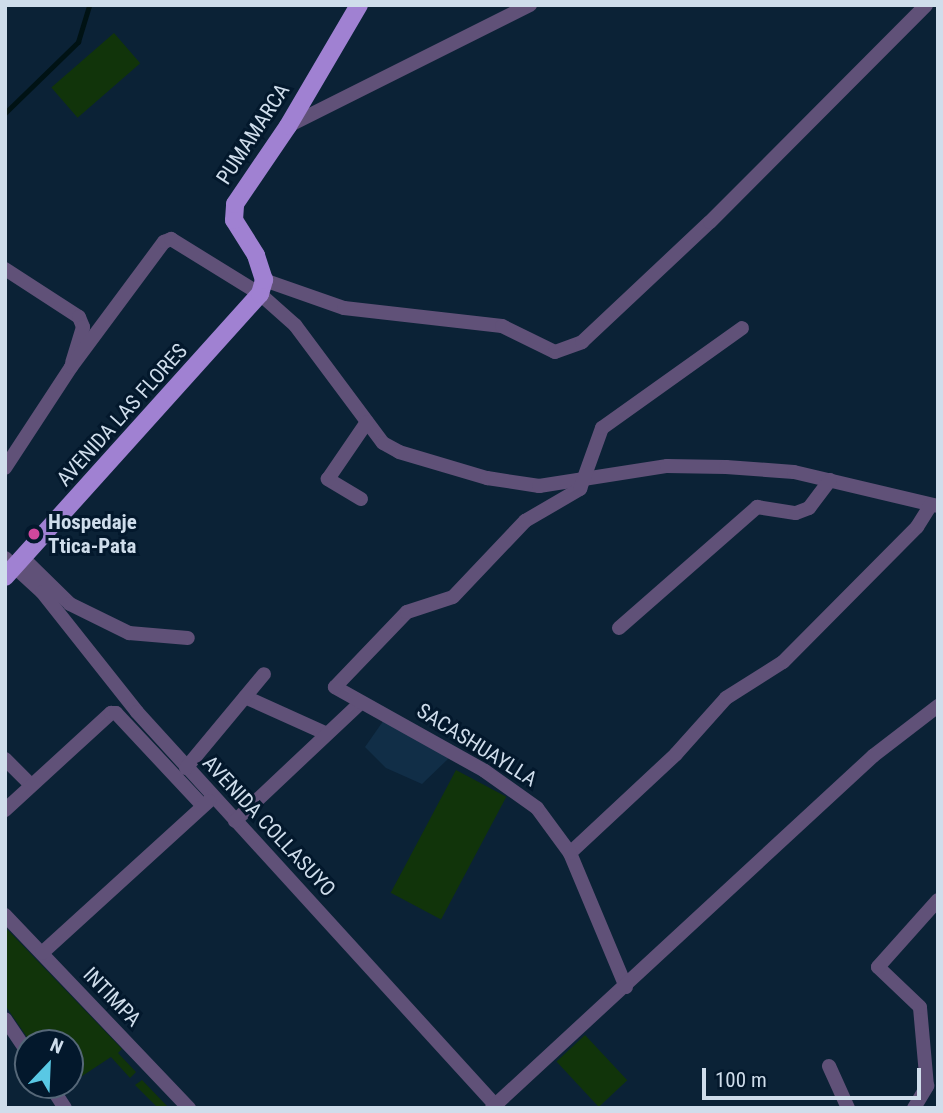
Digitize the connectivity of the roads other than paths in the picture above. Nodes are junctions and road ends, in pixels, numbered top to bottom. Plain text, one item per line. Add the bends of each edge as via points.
1 (359, 5) edge
2 (530, 5) edge
3 (926, 5) edge
4 (288, 126) junction
5 (5, 269) edge
6 (262, 287) junction
7 (742, 328) dead end
8 (71, 367) junction
9 (367, 422) junction
10 (11, 443) edge
11 (5, 468) edge
12 (586, 477) junction
13 (830, 480) junction
14 (361, 499) dead end
15 (934, 505) edge
16 (13, 565) edge
17 (619, 628) dead end
18 (188, 638) dead end
19 (264, 674) dead end
20 (246, 697) junction
21 (360, 703) junction
22 (938, 706) edge
23 (325, 733) junction
24 (5, 759) edge
25 (187, 768) junction
26 (31, 786) junction
27 (208, 802) junction
28 (5, 810) edge
29 (235, 821) junction
30 (570, 853) junction
31 (938, 900) edge
32 (5, 915) edge
33 (42, 953) junction
34 (626, 987) junction
35 (829, 1066) dead end
36 (495, 1107) edge
37 (189, 1108) edge
38 (848, 1108) edge
39 (914, 1108) edge

1 - 4 main road, PUMAMARCA
2 - 4 street
3 - 6 street via 710,222 582,342 555,352 502,326 344,308
4 - 6 main road, PUMAMARCA via 234,204 234,220 256,255
5 - 8 street via 79,317 83,327
6 - 8 street via 180,242 163,242
6 - 9 street
6 - 16 main road, AVENIDA LAS FLORES
7 - 12 street via 602,428 592,447
8 - 10 street
9 - 12 street via 383,443 399,452 487,478 539,486
9 - 14 street via 328,479
10 - 11 street
12 - 13 street via 667,466 794,472
12 - 21 street, SACASHUAYLLA via 580,489 525,521 453,597 407,612 335,687
13 - 15 street
13 - 17 street via 809,508 796,513 757,507
15 - 30 street via 783,662 726,698 677,754
16 - 18 street via 70,604 130,634
16 - 25 street, AVENIDA COLLASUYO via 43,592
19 - 20 street
20 - 23 street
20 - 25 street
21 - 23 street
21 - 30 street, SACASHUAYLLA via 520,792 557,830
22 - 34 street via 873,756
23 - 29 street
24 - 26 street
25 - 27 street, AVENIDA COLLASUYO
26 - 27 street via 116,713
26 - 28 street
27 - 29 street, AVENIDA COLLASUYO
27 - 33 street
29 - 36 street, AVENIDA COLLASUYO
30 - 34 street, SACASHUAYLLA
31 - 39 street via 878,967 920,1007 927,1086
32 - 33 street, INTIMPA
33 - 37 street, INTIMPA
34 - 36 street
35 - 38 street

